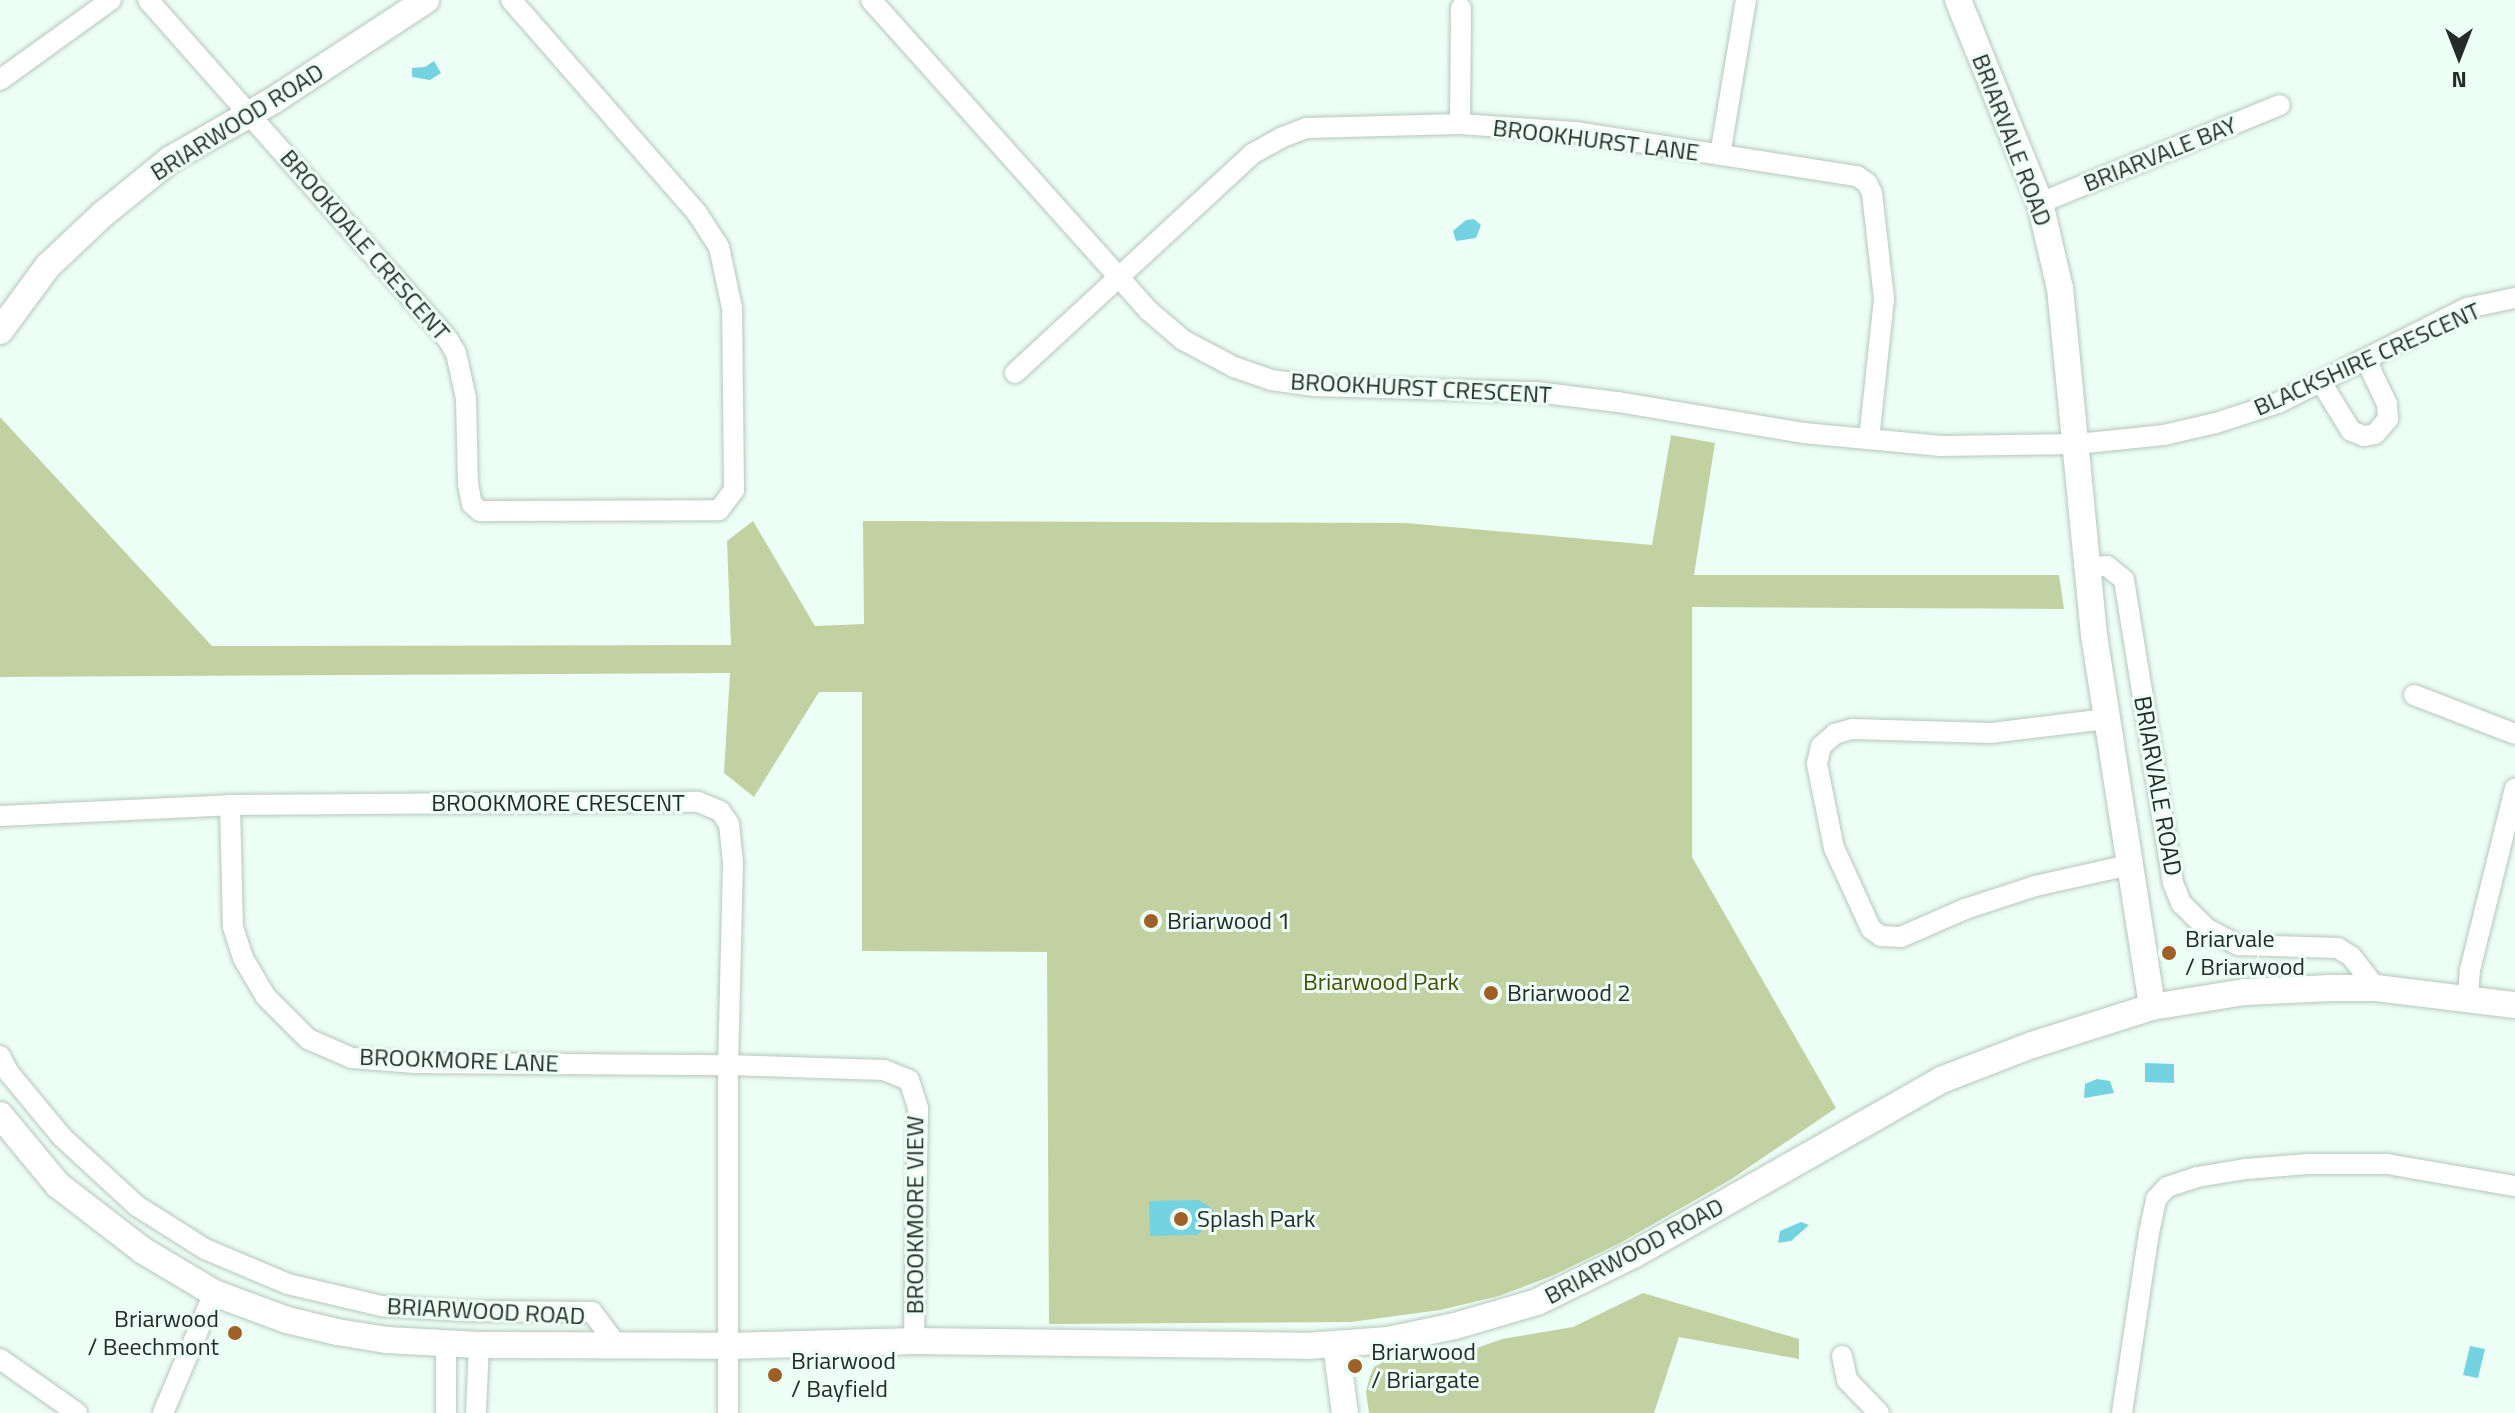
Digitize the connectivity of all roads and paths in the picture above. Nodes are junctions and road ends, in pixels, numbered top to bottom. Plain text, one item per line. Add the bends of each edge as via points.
1 (111, 0) edge
2 (148, 0) edge
3 (426, 0) edge
4 (511, 0) edge
5 (871, 0) edge
6 (1746, 0) edge
7 (1958, 0) edge
8 (1461, 8) dead end
9 (0, 80) edge
10 (2280, 105) dead end
11 (249, 112) junction
12 (1460, 124) junction
13 (1720, 155) junction
14 (2040, 203) junction
15 (1117, 277) junction
16 (2515, 298) edge
17 (0, 331) edge
18 (2366, 360) junction
19 (1015, 373) dead end
20 (2321, 382) junction
21 (1869, 439) junction
22 (2077, 444) junction
23 (2087, 568) junction
24 (2414, 695) dead end
25 (2106, 719) junction
26 (2515, 734) edge
27 (2515, 788) edge
28 (230, 805) junction
29 (0, 816) edge
30 (2129, 865) junction
31 (2376, 988) junction
32 (2468, 997) junction
33 (2515, 1005) edge
34 (2152, 1007) junction
35 (0, 1056) edge
36 (728, 1065) junction
37 (0, 1115) edge
38 (2515, 1186) edge
39 (214, 1293) junction
40 (914, 1341) junction
41 (446, 1344) junction
42 (616, 1344) junction
43 (479, 1345) junction
44 (1336, 1345) junction
45 (727, 1346) junction
46 (1842, 1356) dead end
47 (0, 1359) edge
48 (77, 1413) edge
49 (163, 1413) edge
50 (446, 1413) edge
51 (476, 1413) edge
52 (728, 1413) edge
53 (1345, 1413) edge
54 (1879, 1413) edge
55 (2122, 1413) edge

1 - 9 street
2 - 11 street
3 - 11 street, BRIARWOOD ROAD
4 - 11 street, BROOKDALE CRESCENT via 697,213 719,247 732,308 734,490 719,510 480,511 472,504 468,484 466,398 456,353
5 - 15 street, BROOKHURST CRESCENT
6 - 13 street
7 - 14 street, BRIARVALE ROAD
8 - 12 street
10 - 14 street, BRIARVALE BAY
11 - 17 street, BRIARWOOD ROAD via 171,159 102,215 48,266
12 - 13 street, BROOKHURST LANE via 1575,132
12 - 15 street, BROOKHURST LANE via 1307,128 1283,137 1252,154
13 - 21 street, BROOKHURST LANE via 1857,176 1867,183 1884,299
14 - 22 street, BRIARVALE ROAD via 2060,288
15 - 19 street, BROOKHURST LANE
15 - 21 street, BROOKHURST CRESCENT via 1183,340 1271,380 1315,386 1536,392
16 - 18 street, BLACKSHIRE CRESCENT via 2467,308
18 - 20 street, BLACKSHIRE CRESCENT
18 - 20 street via 2387,404 2388,419 2375,434 2351,431
20 - 22 street, BLACKSHIRE CRESCENT via 2216,423 2164,435
21 - 22 street, BROOKHURST CRESCENT via 1941,446
22 - 23 street, BRIARVALE ROAD
23 - 25 street, BRIARVALE ROAD
23 - 31 street, BRIARVALE ROAD via 2107,566 2124,580 2173,883 2181,903 2207,929 2239,945 2338,948
24 - 26 street
25 - 30 street, BRIARVALE ROAD
25 - 30 street via 1990,733 1852,729 1821,746 1817,764 1834,848 1871,929 1881,936 1901,937 2035,886
27 - 32 street
28 - 29 street, BROOKMORE CRESCENT
28 - 36 street, BROOKMORE LANE via 233,927 243,958 266,997 308,1039 352,1058 415,1063
28 - 36 street, BROOKMORE CRESCENT via 710,805 729,824 732,842
30 - 34 street, BRIARVALE ROAD
31 - 32 street, BRIARWOOD ROAD
31 - 34 street, BRIARWOOD ROAD via 2245,992
32 - 33 street, BRIARWOOD ROAD
34 - 44 street, BRIARWOOD ROAD via 1941,1080 1635,1254 1537,1302 1455,1326
35 - 42 street, BRIARWOOD ROAD via 62,1137 137,1206 205,1249 288,1284 382,1306 592,1312
36 - 40 street, BROOKMORE VIEW via 884,1070 909,1080 918,1108
36 - 45 street, BROOKMORE CRESCENT
37 - 39 street, BRIARWOOD ROAD via 58,1185 98,1219
38 - 55 street via 2387,1164 2308,1164 2246,1169 2167,1187 2156,1199 2149,1233
39 - 41 street, BRIARWOOD ROAD via 337,1332
39 - 49 street
40 - 44 street, BRIARWOOD ROAD
40 - 45 street, BRIARWOOD ROAD
41 - 43 street, BRIARWOOD ROAD
41 - 50 street
42 - 43 street, BRIARWOOD ROAD
42 - 45 street, BRIARWOOD ROAD
43 - 51 street
44 - 53 street
45 - 52 street, BROOKMORE CRESCENT
46 - 54 street via 1847,1380
47 - 48 street

